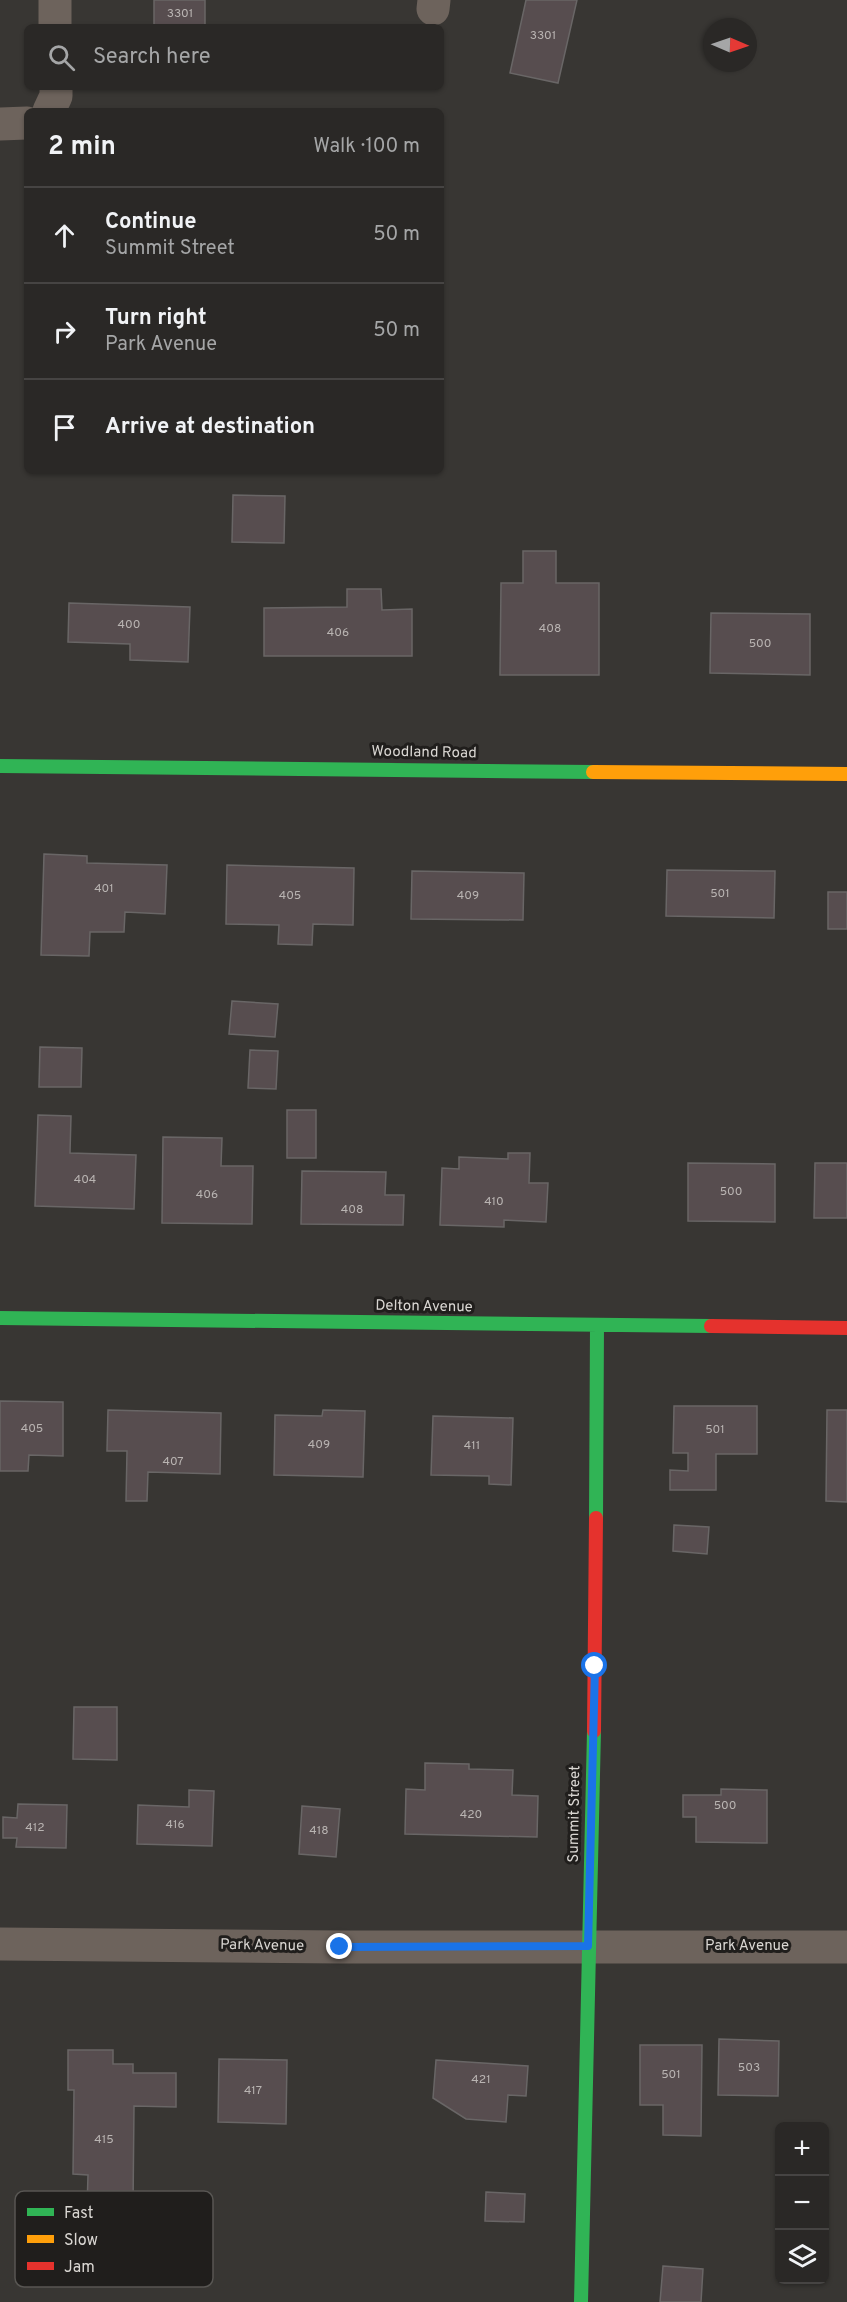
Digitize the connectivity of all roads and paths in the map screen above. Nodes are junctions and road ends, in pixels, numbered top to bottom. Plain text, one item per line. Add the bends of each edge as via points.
1 (55, 0) edge
2 (56, 24) edge
3 (56, 90) edge
4 (50, 108) edge
5 (24, 123) edge
6 (0, 124) edge
7 (0, 766) edge
8 (847, 774) edge
9 (0, 1318) edge
10 (597, 1326) junction
11 (847, 1328) edge
12 (0, 1944) edge
13 (588, 1946) junction
14 (847, 1947) edge
15 (581, 2302) edge

1 - 2 street
3 - 4 street
5 - 6 street
7 - 8 street, Woodland Road
9 - 10 street, Delton Avenue
10 - 11 street, Delton Avenue
10 - 13 street, Summit Street
12 - 13 street, Park Avenue
13 - 14 street, Park Avenue
13 - 15 street, Summit Street

